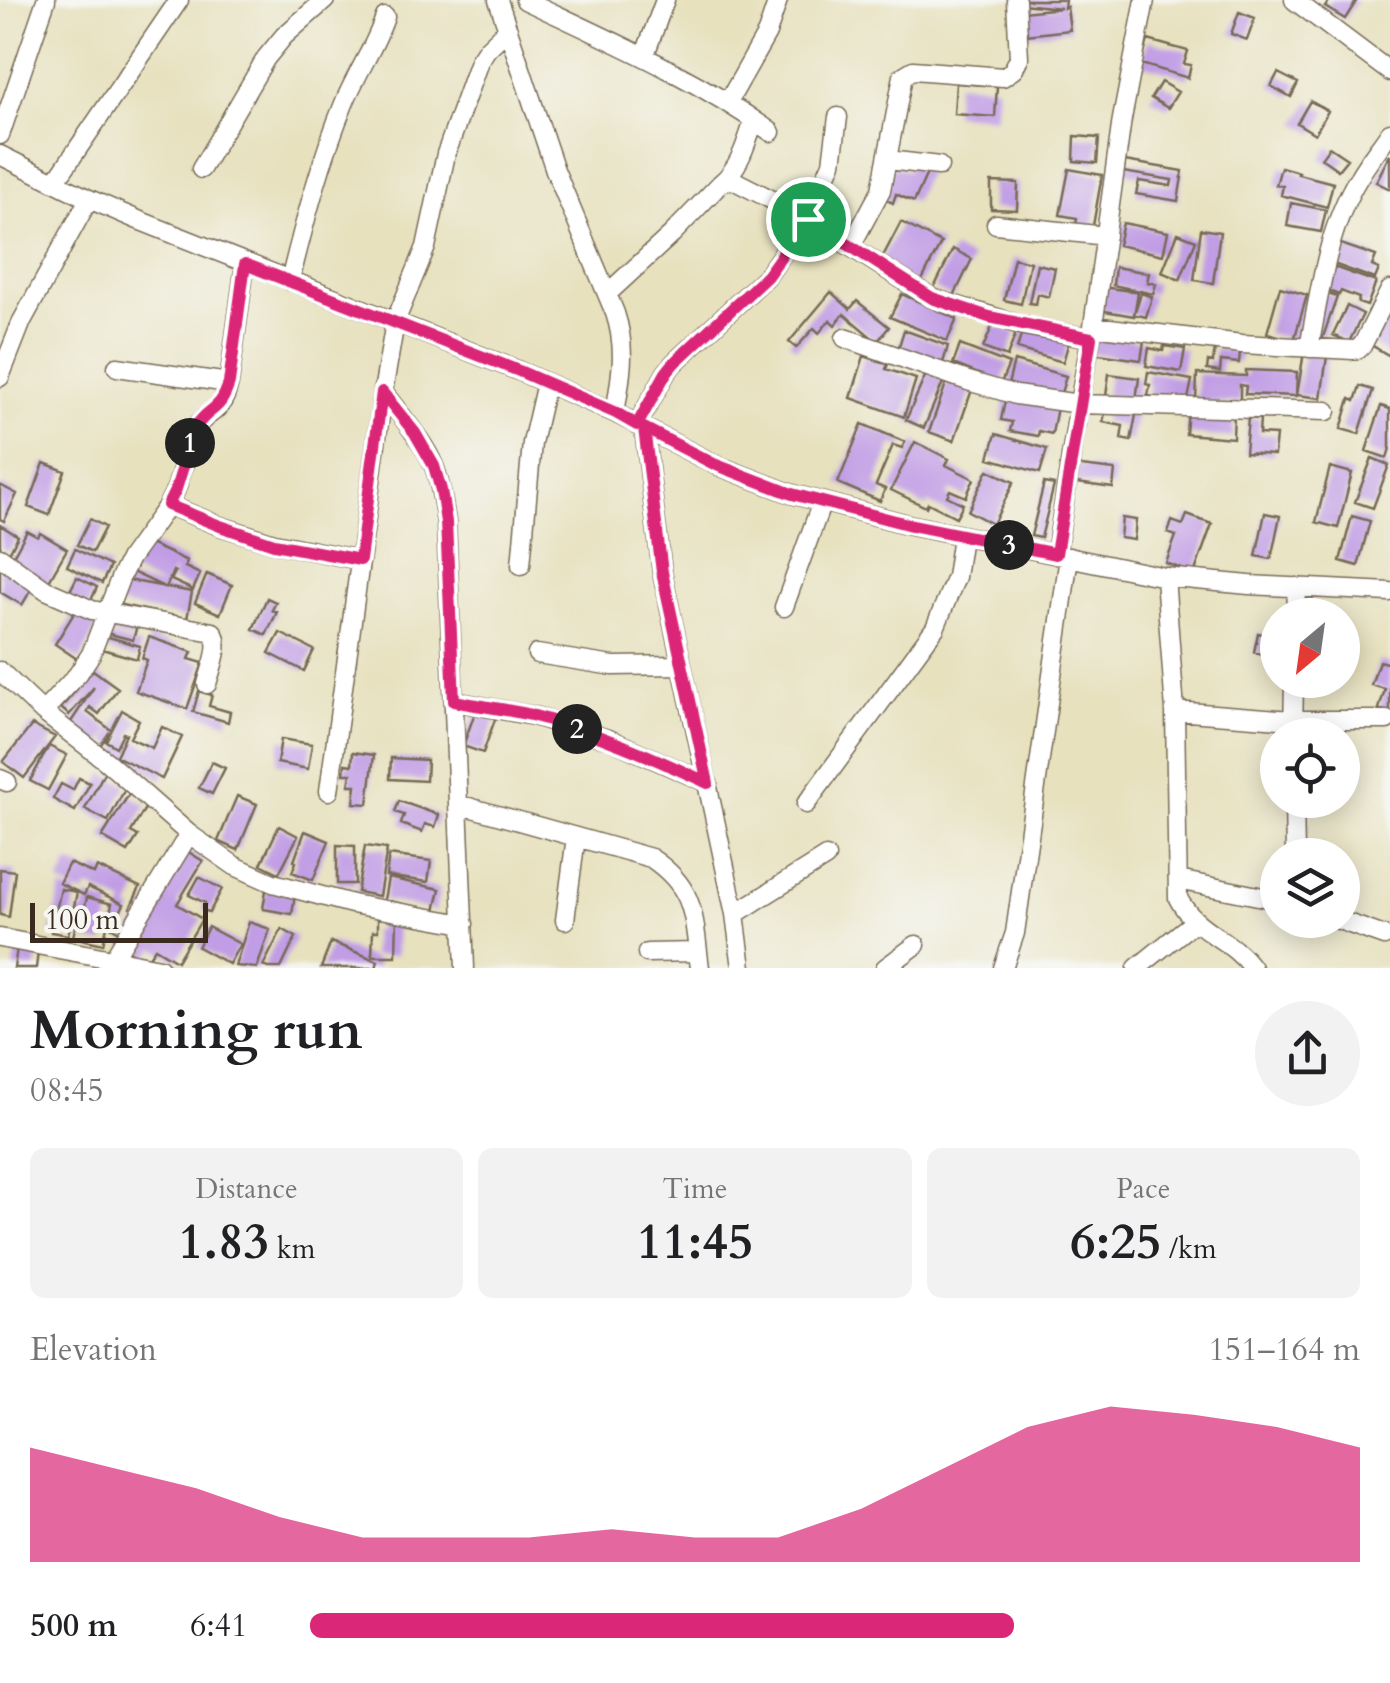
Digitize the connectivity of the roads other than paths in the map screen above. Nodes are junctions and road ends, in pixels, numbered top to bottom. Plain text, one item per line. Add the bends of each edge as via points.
1 (46, 0) edge
2 (180, 0) edge
3 (326, 0) edge
4 (498, 0) edge
5 (525, 0) edge
6 (665, 0) edge
7 (778, 0) edge
8 (1016, 0) edge
9 (1145, 0) edge
10 (1294, 0) edge
11 (385, 17) dead end
12 (508, 29) junction
13 (644, 57) junction
14 (1390, 72) edge
15 (728, 102) junction
16 (838, 117) dead end
17 (754, 120) junction
18 (771, 132) dead end
19 (1390, 132) edge
20 (0, 135) edge
21 (0, 155) edge
22 (888, 160) junction
23 (939, 166) dead end
24 (201, 169) dead end
25 (726, 180) junction
26 (55, 182) junction
27 (89, 199) junction
28 (808, 219) junction
29 (996, 224) dead end
30 (1106, 236) junction
31 (851, 246) junction
32 (245, 264) junction
33 (290, 281) junction
34 (1390, 290) edge
35 (607, 294) junction
36 (395, 322) junction
37 (1092, 332) junction
38 (845, 338) dead end
39 (1309, 348) junction
40 (117, 367) dead end
41 (0, 377) edge
42 (229, 383) junction
43 (546, 383) junction
44 (382, 392) junction
45 (1079, 404) junction
46 (1328, 411) dead end
47 (616, 413) junction
48 (640, 427) junction
49 (822, 502) junction
50 (168, 505) junction
51 (962, 536) junction
52 (1063, 556) junction
53 (0, 557) edge
54 (360, 560) junction
55 (521, 565) dead end
56 (1390, 571) edge
57 (1165, 577) junction
58 (1296, 587) junction
59 (1388, 592) edge
60 (1296, 598) edge
61 (784, 607) dead end
62 (106, 614) junction
63 (537, 654) dead end
64 (682, 665) junction
65 (0, 672) edge
66 (206, 684) dead end
67 (454, 701) junction
68 (1175, 711) junction
69 (43, 712) junction
70 (1387, 720) dead end
71 (1360, 722) edge
72 (1260, 723) edge
73 (708, 783) junction
74 (329, 791) dead end
75 (458, 804) junction
76 (806, 804) dead end
77 (189, 834) junction
78 (576, 837) junction
79 (826, 857) dead end
80 (1178, 880) junction
81 (1260, 896) edge
82 (735, 914) junction
83 (565, 920) dead end
84 (1194, 922) junction
85 (464, 924) junction
86 (1360, 927) edge
87 (1384, 936) dead end
88 (0, 938) edge
89 (916, 945) dead end
90 (647, 952) dead end
91 (113, 959) junction
92 (699, 960) edge
93 (160, 968) edge
94 (465, 968) edge
95 (742, 968) edge
96 (885, 968) edge
97 (1003, 968) edge
98 (1138, 968) edge
99 (1252, 968) edge

1 - 20 street
2 - 26 street
3 - 24 street via 266,58
4 - 12 street
5 - 13 street
6 - 13 street
7 - 15 street
8 - 22 street via 1020,58 1013,70 1003,77 907,72
9 - 30 street
10 - 14 street
11 - 33 street via 342,106
12 - 35 street via 555,170
12 - 36 street via 479,61 446,154 426,247
13 - 15 street
15 - 17 street
16 - 28 street via 832,163
17 - 18 street
17 - 25 street
19 - 39 street via 1344,206
21 - 26 street
22 - 23 street
22 - 31 street via 881,190
25 - 28 street
25 - 35 street
26 - 27 street
27 - 32 street
27 - 41 street
28 - 31 street
28 - 48 street via 767,276 674,363
29 - 30 street
30 - 37 street
31 - 37 street via 932,298 989,317
32 - 33 street
32 - 42 street
33 - 36 street
34 - 39 street via 1358,349
35 - 47 street via 624,357
36 - 43 street
36 - 44 street
37 - 39 street
37 - 45 street
38 - 45 street via 984,386
40 - 42 street
42 - 50 street via 222,403 195,428
43 - 47 street
43 - 55 street via 532,443
44 - 54 street
44 - 67 street via 415,433 441,490
45 - 46 street
45 - 52 street
47 - 48 street
48 - 49 street via 750,480
48 - 64 street
49 - 51 street
49 - 61 street
50 - 54 street via 274,544
50 - 62 street via 130,558
51 - 52 street
51 - 76 street via 956,578 935,628
52 - 57 street
52 - 97 street via 1015,933
53 - 62 street via 46,590
54 - 74 street
56 - 59 street
57 - 58 street
57 - 68 street
58 - 59 street
58 - 60 street
62 - 66 street via 213,632 218,643
62 - 69 street via 91,654
63 - 64 street via 613,666
64 - 73 street
65 - 69 street
67 - 73 street via 595,735
67 - 75 street
68 - 72 street
68 - 80 street
69 - 77 street
70 - 71 street
73 - 82 street
75 - 78 street
75 - 85 street
77 - 85 street via 273,883
77 - 91 street
78 - 83 street
78 - 92 street via 651,858 669,870 692,909
79 - 82 street
80 - 81 street
80 - 84 street via 1178,898
82 - 95 street
84 - 98 street
84 - 99 street
85 - 94 street
86 - 87 street
88 - 91 street
89 - 96 street
90 - 92 street
91 - 93 street

